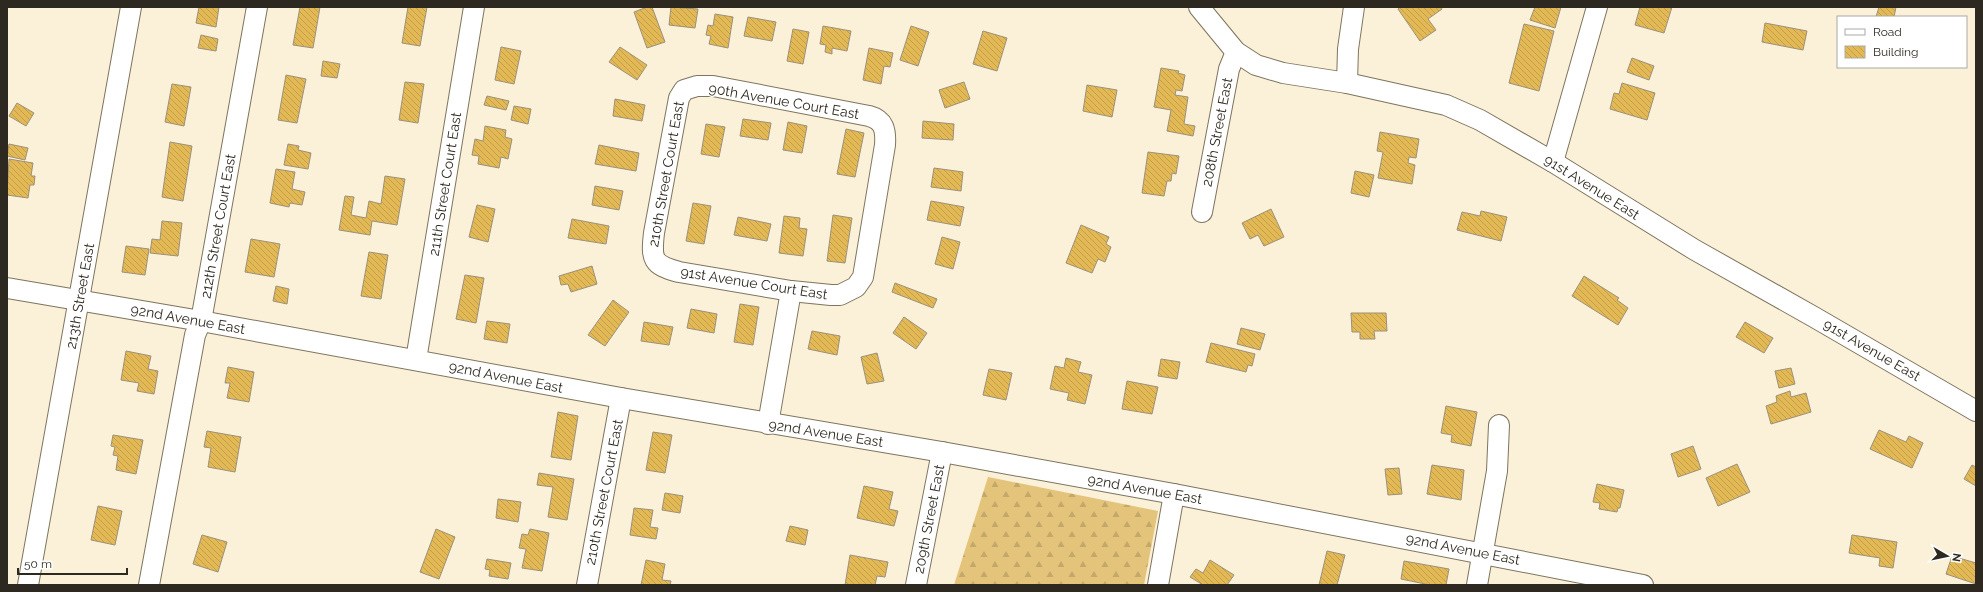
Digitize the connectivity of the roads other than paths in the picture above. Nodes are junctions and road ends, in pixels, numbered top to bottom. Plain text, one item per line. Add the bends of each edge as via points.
1 (131, 7) edge
2 (257, 7) edge
3 (474, 7) edge
4 (1199, 7) edge
5 (1354, 7) edge
6 (1597, 7) edge
7 (1236, 52) junction
8 (1347, 83) junction
9 (684, 90) joint
10 (1553, 162) junction
11 (1202, 212) dead end
12 (654, 258) joint
13 (856, 287) joint
14 (7, 288) edge
15 (791, 291) junction
16 (79, 300) junction
17 (201, 320) junction
18 (416, 360) junction
19 (622, 398) junction
20 (1976, 411) edge
21 (768, 424) junction
22 (1499, 425) dead end
23 (942, 452) junction
24 (1174, 494) junction
25 (1483, 553) junction
26 (28, 585) edge
27 (149, 585) edge
28 (587, 585) edge
29 (916, 585) edge
30 (1158, 585) edge
31 (1478, 585) edge
32 (1643, 585) edge

1 - 16 street, 213th Street East
2 - 17 street, 212th Street Court East
3 - 18 street, 211th Street Court East
4 - 7 street, 91st Avenue East
5 - 8 street via 1348,49
6 - 10 street
7 - 8 street, 91st Avenue East via 1256,65 1282,74
7 - 11 street, 208th Street East via 1229,69
8 - 10 street, 91st Avenue East via 1446,105 1480,120
9 - 12 street, 210th Street Court East via 679,98 654,233
9 - 13 street, 90th Avenue Court East via 697,86 712,86 869,116 877,118 883,124 886,133 885,145 863,277
10 - 20 street, 91st Avenue East via 1695,250
12 - 15 street, 91st Avenue Court East via 665,268
13 - 15 street, 91st Avenue Court East via 835,295
14 - 16 street, 92nd Avenue East
15 - 21 street
16 - 17 street, 92nd Avenue East
16 - 26 street, 213th Street East
17 - 18 street, 92nd Avenue East
17 - 27 street, 212th Street Court East via 195,334
18 - 19 street, 92nd Avenue East
19 - 21 street, 92nd Avenue East
19 - 28 street, 210th Street Court East
21 - 23 street, 92nd Avenue East
22 - 25 street via 1497,471
23 - 24 street, 92nd Avenue East
23 - 29 street, 209th Street East
24 - 25 street, 92nd Avenue East
24 - 30 street
25 - 31 street
25 - 32 street, 92nd Avenue East

